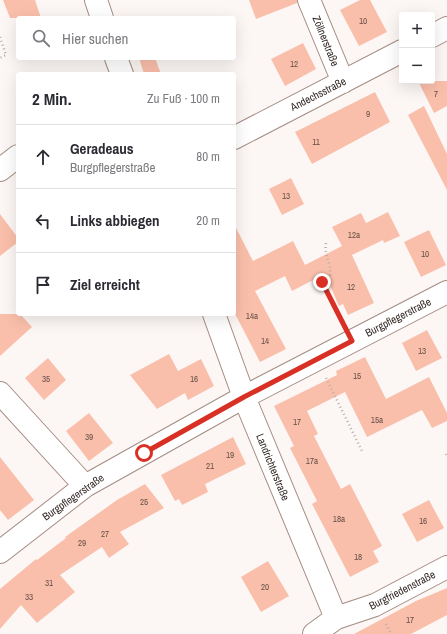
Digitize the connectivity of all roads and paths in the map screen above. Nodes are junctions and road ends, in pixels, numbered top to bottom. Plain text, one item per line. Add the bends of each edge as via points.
1 (96, 0) edge
2 (309, 0) edge
3 (101, 16) edge
4 (447, 28) edge
5 (435, 34) edge
6 (0, 37) edge
7 (399, 53) edge
8 (0, 58) edge
9 (117, 60) edge
10 (121, 72) edge
11 (343, 82) junction
12 (236, 137) edge
13 (16, 158) edge
14 (0, 170) edge
15 (326, 243) dead end
16 (447, 292) edge
17 (215, 316) edge
18 (352, 341) junction
19 (316, 360) junction
20 (0, 393) edge
21 (244, 397) junction
22 (362, 451) dead end
23 (86, 486) junction
24 (0, 552) edge
25 (447, 567) edge
26 (336, 618) junction
27 (314, 634) edge

1 - 3 street
2 - 11 street, Zöllnerstraße
4 - 5 street
6 - 8 path via 6,55
7 - 11 street, Andechsstraße
9 - 10 street
11 - 12 street, Andechsstraße
13 - 14 street
15 - 18 path via 324,253 331,264 330,275 322,282
16 - 18 street, Burgpflegerstraße
17 - 21 street, Landrichterstraße
18 - 19 street, Burgpflegerstraße
19 - 21 street, Burgpflegerstraße
19 - 22 path
20 - 23 street
21 - 23 street, Burgpflegerstraße
21 - 26 street, Landrichterstraße
23 - 24 street, Burgpflegerstraße
25 - 26 street, Burgfriedenstraße via 374,605
26 - 27 street, Burgfriedenstraße

